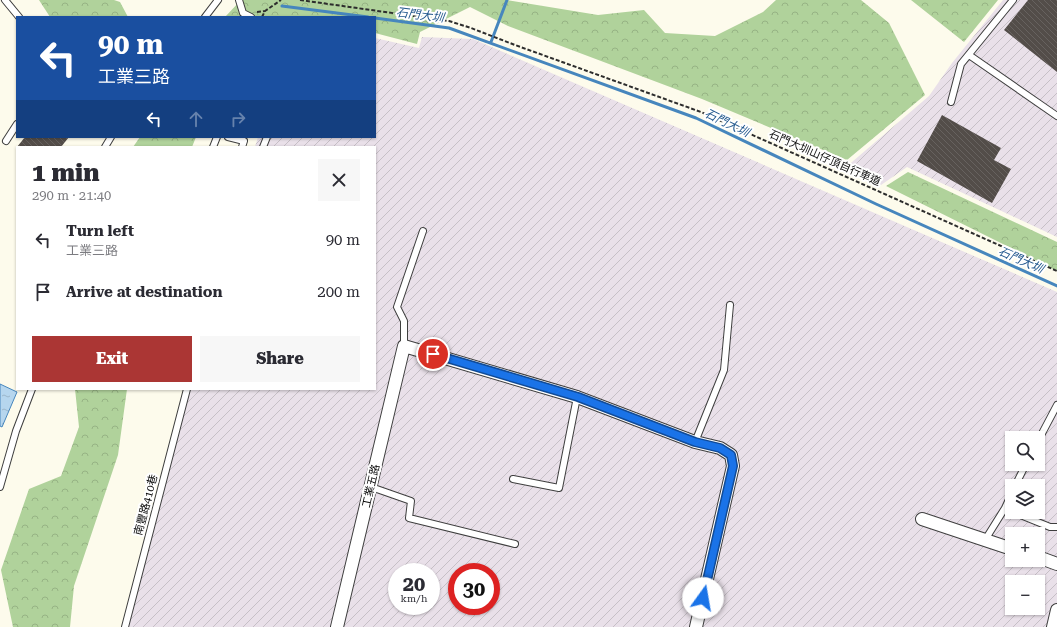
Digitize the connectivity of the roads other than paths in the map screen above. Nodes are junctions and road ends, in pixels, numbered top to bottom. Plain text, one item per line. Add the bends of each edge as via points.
1 (5, 0) edge
2 (218, 0) edge
3 (239, 0) edge
4 (1013, 0) edge
5 (18, 16) edge
6 (206, 16) edge
7 (249, 16) edge
8 (969, 55) junction
9 (951, 102) dead end
10 (1057, 116) edge
11 (16, 126) edge
12 (232, 138) edge
13 (6, 141) dead end
14 (242, 146) edge
15 (423, 231) dead end
16 (730, 305) dead end
17 (404, 346) junction
18 (32, 390) edge
19 (187, 390) edge
20 (578, 397) junction
21 (1057, 405) edge
22 (1043, 431) edge
23 (695, 442) junction
24 (514, 479) dead end
25 (0, 487) edge
26 (371, 487) junction
27 (1005, 508) edge
28 (922, 519) dead end
29 (1030, 519) edge
30 (1057, 527) edge
31 (985, 540) junction
32 (515, 544) dead end
33 (1005, 547) edge
34 (1045, 560) edge
35 (1057, 564) edge
36 (1057, 610) edge
37 (124, 627) edge
38 (337, 627) edge
39 (696, 627) edge
40 (1053, 627) edge

1 - 5 lane
2 - 6 lane
3 - 7 lane via 243,13
4 - 8 lane
8 - 9 lane via 961,64
8 - 10 lane
11 - 13 lane
12 - 14 lane via 244,141
15 - 17 lane via 398,307 404,321
16 - 23 lane via 724,370
17 - 20 street
17 - 26 street, 工業五路
18 - 25 lane via 16,431
19 - 37 lane, 南豐路410巷
20 - 23 street
20 - 24 lane via 559,488
21 - 22 lane
23 - 39 street via 720,448 731,455 733,466
26 - 32 lane via 411,501 409,518
26 - 38 street, 工業五路
27 - 31 lane
28 - 31 street
29 - 30 lane via 1050,527
31 - 33 street
34 - 35 street
36 - 40 street

